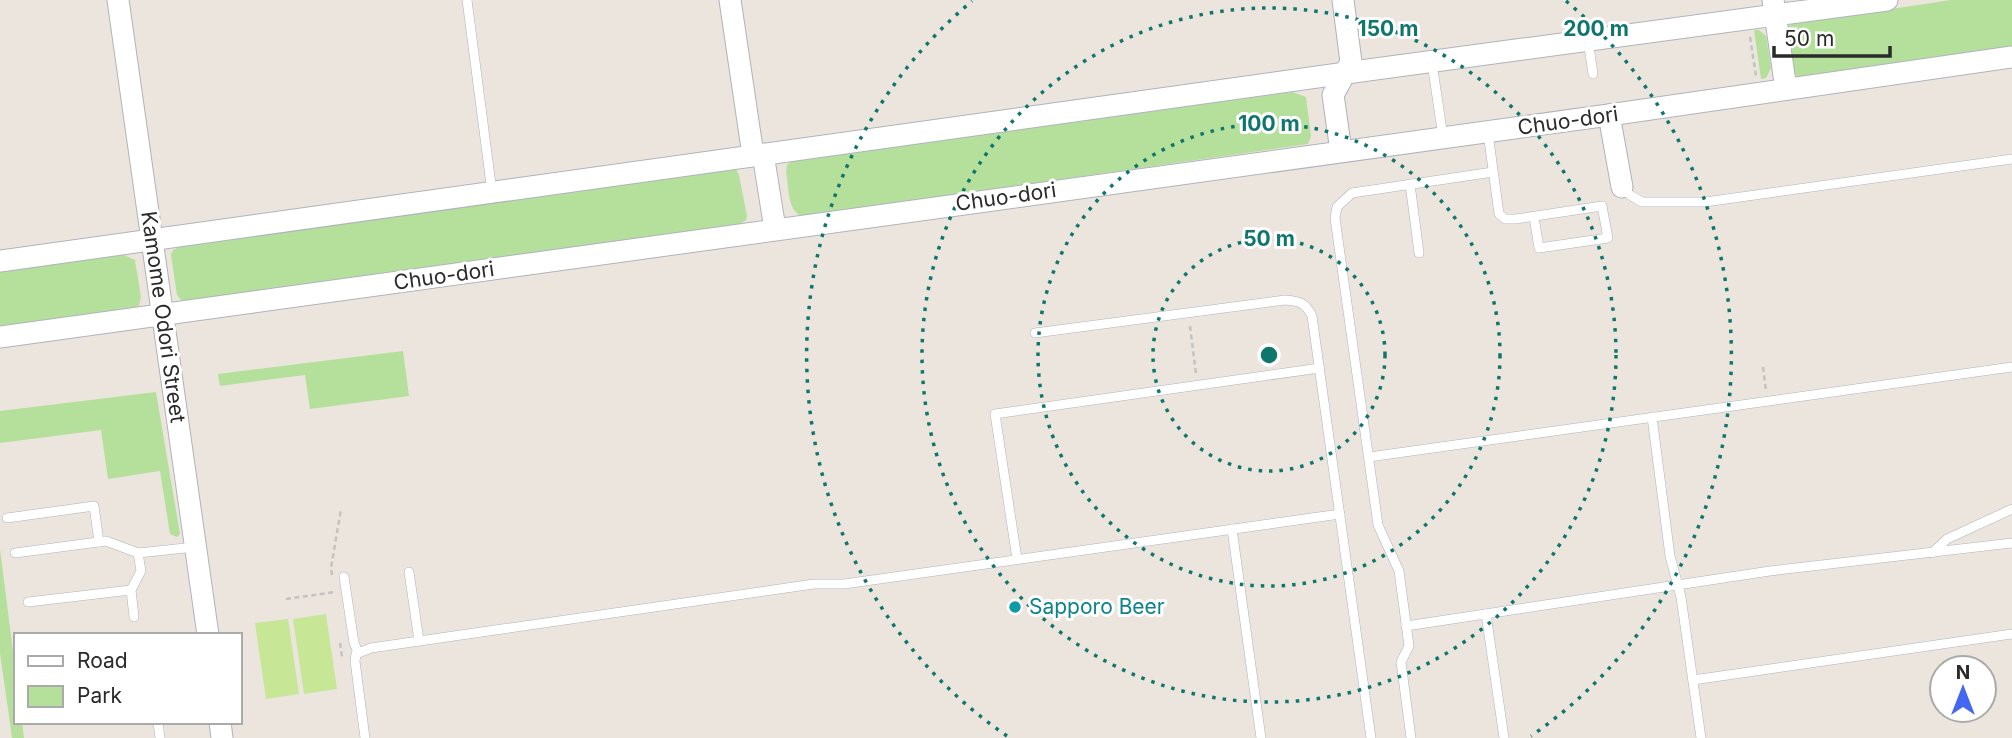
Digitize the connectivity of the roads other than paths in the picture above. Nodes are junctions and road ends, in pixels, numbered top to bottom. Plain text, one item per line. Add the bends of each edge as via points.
1 (118, 0) edge
2 (467, 0) edge
3 (730, 0) edge
4 (1343, 0) edge
5 (1887, 0) edge
6 (1774, 8) edge
7 (1588, 40) junction
8 (2012, 57) edge
9 (1432, 61) junction
10 (1346, 73) junction
11 (1593, 74) dead end
12 (1786, 89) junction
13 (1609, 115) junction
14 (1488, 131) junction
15 (1443, 137) junction
16 (1341, 151) junction
17 (758, 155) junction
18 (2012, 159) edge
19 (1493, 172) junction
20 (1410, 184) junction
21 (1622, 187) joint
22 (492, 192) junction
23 (1534, 217) junction
24 (775, 229) junction
25 (152, 240) junction
26 (1419, 253) dead end
27 (0, 261) edge
28 (163, 315) junction
29 (1034, 333) dead end
30 (0, 337) edge
31 (2012, 367) edge
32 (1320, 369) junction
33 (1652, 417) junction
34 (1369, 457) junction
35 (2012, 509) edge
36 (1340, 514) junction
37 (7, 517) dead end
38 (1232, 529) junction
39 (99, 542) junction
40 (2012, 543) edge
41 (195, 547) junction
42 (15, 553) dead end
43 (138, 553) junction
44 (1932, 553) junction
45 (1017, 559) junction
46 (409, 572) dead end
47 (344, 577) dead end
48 (1679, 585) junction
49 (131, 590) junction
50 (29, 602) dead end
51 (1486, 614) junction
52 (134, 617) dead end
53 (1406, 626) junction
54 (208, 633) edge
55 (2012, 634) edge
56 (419, 641) junction
57 (359, 652) junction
58 (1693, 680) junction
59 (365, 738) edge
60 (1261, 738) edge
61 (1371, 738) edge
62 (1411, 738) edge
63 (1504, 738) edge
64 (1701, 738) edge

1 - 25 street, Kamome Odori Street
2 - 22 lane
3 - 17 street
4 - 10 street via 1350,50
5 - 6 street
6 - 7 street
6 - 12 street
7 - 9 street
7 - 11 lane
8 - 12 street, Chuo-dori
9 - 10 street
9 - 15 lane
10 - 16 street via 1333,95
10 - 17 street
12 - 13 street, Chuo-dori
13 - 14 street, Chuo-dori
13 - 21 street
14 - 15 street, Chuo-dori
14 - 19 lane
15 - 16 street, Chuo-dori
16 - 24 street, Chuo-dori
17 - 22 street
17 - 24 street
18 - 21 lane via 1705,202 1642,202
19 - 20 lane
19 - 23 lane via 1499,214 1516,219
20 - 26 lane
20 - 34 lane via 1352,193 1337,207 1335,218
22 - 25 street
23 - 23 lane via 1602,206 1608,239 1539,248
24 - 28 street, Chuo-dori
25 - 27 street
25 - 28 street, Kamome Odori Street
28 - 30 street, Chuo-dori
28 - 41 street, Kamome Odori Street
29 - 32 lane via 1300,301 1312,316
31 - 33 lane
32 - 36 lane
32 - 45 lane via 995,414
33 - 34 lane
33 - 48 lane via 1670,556
34 - 53 lane via 1378,525 1399,571
35 - 44 lane via 1947,539
36 - 38 lane
36 - 61 lane
37 - 39 lane via 94,506
38 - 45 lane
38 - 60 lane
39 - 42 lane
39 - 43 lane
40 - 44 lane
41 - 43 lane
41 - 54 street, Kamome Odori Street
43 - 49 lane via 141,571
44 - 48 lane
45 - 56 lane
46 - 56 lane
47 - 57 lane
48 - 51 lane
48 - 58 lane
49 - 50 lane
49 - 52 lane
51 - 53 lane
51 - 63 lane
53 - 62 lane via 1409,646 1401,662
55 - 58 lane
56 - 57 lane
57 - 59 lane via 355,661
58 - 64 lane

